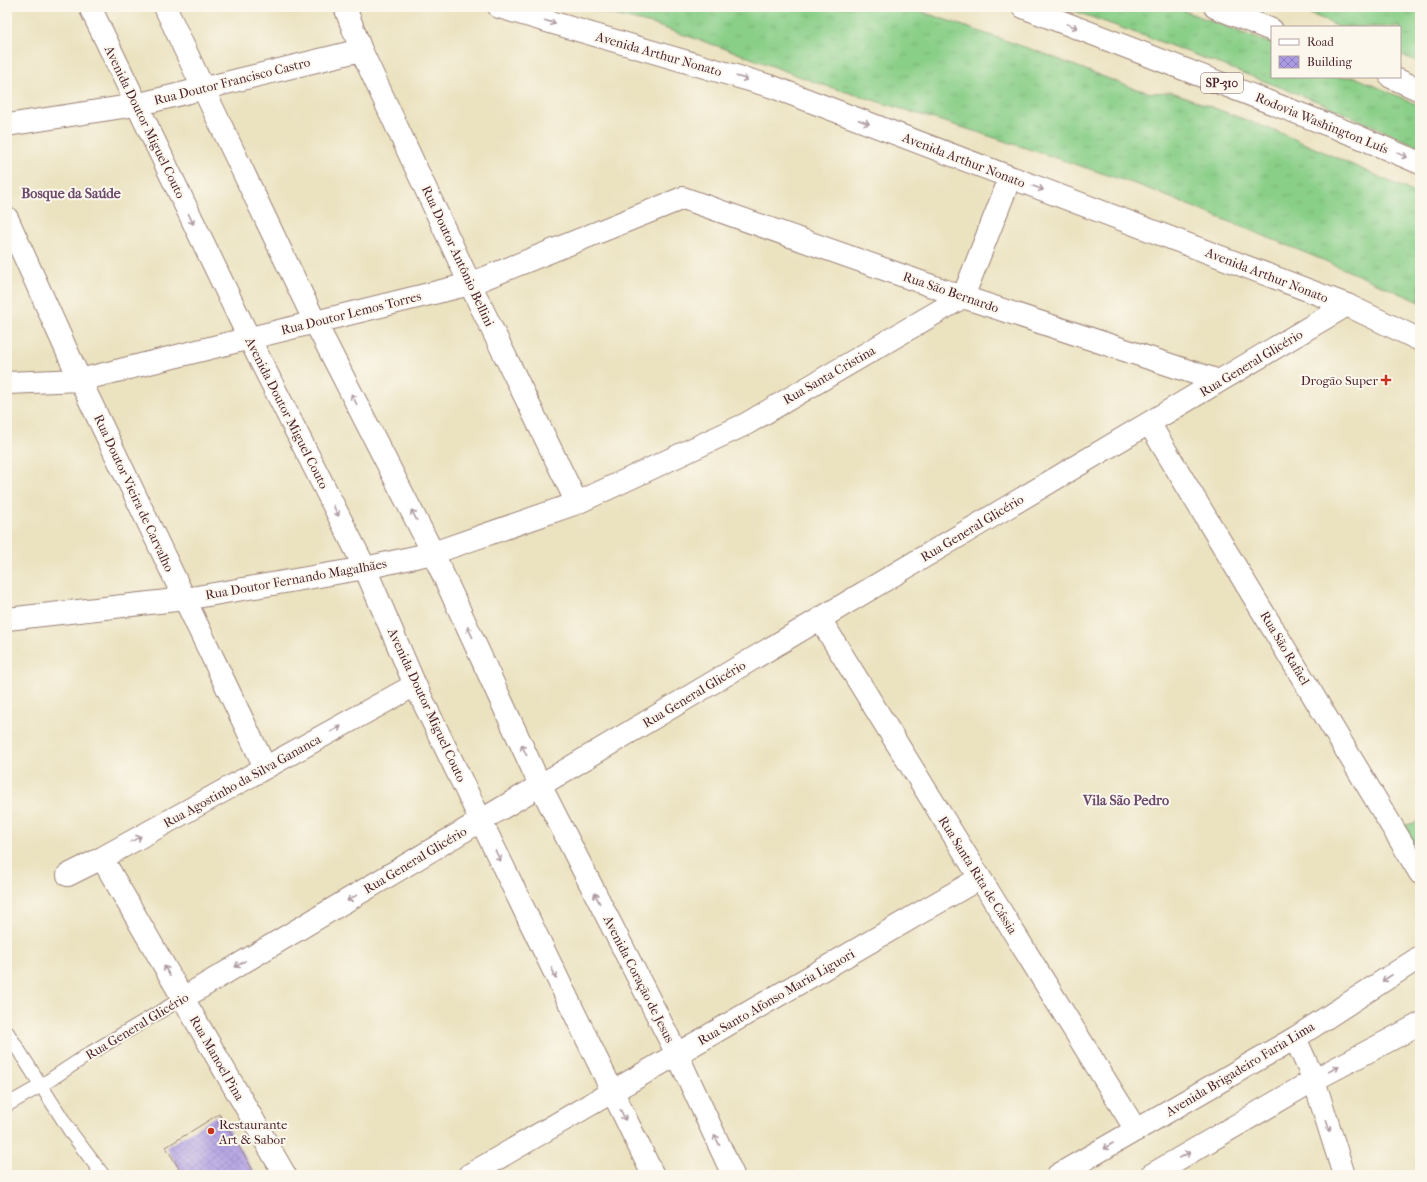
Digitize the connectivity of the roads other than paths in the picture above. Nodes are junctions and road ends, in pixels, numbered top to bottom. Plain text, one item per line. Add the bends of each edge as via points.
1 (90, 7) edge
2 (165, 7) edge
3 (345, 7) edge
4 (499, 7) edge
5 (1215, 7) edge
6 (1026, 9) edge
7 (1271, 30) edge
8 (361, 50) junction
9 (1393, 78) edge
10 (203, 88) junction
11 (1420, 90) edge
12 (136, 105) junction
13 (7, 125) edge
14 (1420, 163) edge
15 (1010, 178) junction
16 (684, 198) joint
17 (7, 218) edge
18 (470, 284) junction
19 (963, 296) junction
20 (1347, 305) junction
21 (315, 322) junction
22 (249, 338) junction
23 (1420, 340) edge
24 (80, 380) junction
25 (1219, 381) junction
26 (7, 383) edge
27 (1149, 423) junction
28 (577, 503) junction
29 (433, 553) junction
30 (365, 568) junction
31 (185, 599) junction
32 (7, 619) edge
33 (820, 619) junction
34 (415, 685) junction
35 (266, 767) junction
36 (540, 785) junction
37 (481, 820) junction
38 (102, 858) junction
39 (1420, 873) edge
40 (68, 875) dead end
41 (980, 878) junction
42 (1420, 957) edge
43 (183, 998) junction
44 (1420, 1024) edge
45 (7, 1032) edge
46 (1295, 1038) junction
47 (677, 1054) junction
48 (1314, 1080) junction
49 (42, 1085) junction
50 (612, 1092) junction
51 (7, 1105) edge
52 (1136, 1130) junction
53 (103, 1175) edge
54 (285, 1175) edge
55 (469, 1175) edge
56 (653, 1175) edge
57 (733, 1175) edge
58 (1058, 1175) edge
59 (1151, 1175) edge
60 (1344, 1175) edge

1 - 12 main road, Avenida Doutor Miguel Couto
2 - 10 main road
3 - 8 main road, Rua Doutor Antônio Bellini
4 -> 15 main road, Avenida Arthur Nonato via 773,87
5 - 7 main road
6 -> 14 main road, Rodovia Washington Luís / SP-310 via 1352,134
8 - 10 main road, Rua Doutor Francisco Castro
8 - 18 main road, Rua Doutor Antônio Bellini
9 - 11 main road
10 - 12 main road, Rua Doutor Francisco Castro
10 - 21 main road
12 - 13 main road, Rua Doutor Francisco Castro
12 -> 22 main road, Avenida Doutor Miguel Couto
15 - 19 main road
15 -> 20 main road, Avenida Arthur Nonato
16 - 18 main road, Rua Doutor Lemos Torres
16 - 19 main road, Rua São Bernardo
17 - 24 main road, Rua Doutor Vieira de Carvalho
18 - 21 main road, Rua Doutor Lemos Torres
18 - 28 main road, Rua Doutor Antônio Bellini
19 - 25 main road, Rua São Bernardo
19 - 28 main road, Rua Santa Cristina via 746,424
20 - 23 main road, Avenida Arthur Nonato
20 - 25 main road, Rua General Glicério
21 - 22 main road, Rua Doutor Lemos Torres
29 -> 21 main road
22 - 24 main road, Rua Doutor Lemos Torres
22 -> 30 main road, Avenida Doutor Miguel Couto
24 - 26 main road, Rua Doutor Lemos Torres
24 - 31 main road, Rua Doutor Vieira de Carvalho
25 - 27 main road, Rua General Glicério
27 - 33 main road, Rua General Glicério
27 - 39 main road, Rua São Rafael
28 - 29 main road, Rua Doutor Fernando Magalhães
29 - 30 main road, Rua Doutor Fernando Magalhães
36 -> 29 main road
30 - 31 main road, Rua Doutor Fernando Magalhães
30 - 34 main road, Avenida Doutor Miguel Couto
31 - 32 main road, Rua Doutor Fernando Magalhães
31 - 35 main road, Rua Doutor Vieira de Carvalho
33 - 36 main road, Rua General Glicério
33 - 41 main road, Rua Santa Rita de Cássia
35 -> 34 main road, Rua Agostinho da Silva Gananca
34 - 37 main road, Avenida Doutor Miguel Couto
38 -> 35 main road, Rua Agostinho da Silva Gananca
36 - 37 main road, Rua General Glicério
47 -> 36 main road, Avenida Coração de Jesus
37 -> 43 main road, Rua General Glicério
37 -> 50 main road
38 - 40 main road, Rua Agostinho da Silva Gananca
43 -> 38 main road, Rua Manoel Pina
41 - 47 main road, Rua Santo Afonso Maria Liguori
41 - 52 main road, Rua Santa Rita de Cássia
42 -> 46 main road, Avenida Brigadeiro Faria Lima
43 - 49 lane, Rua General Glicério
43 - 54 main road, Rua Manoel Pina
48 -> 44 main road
45 - 49 lane
46 - 48 main road
46 - 52 main road, Avenida Brigadeiro Faria Lima
47 - 50 main road, Rua Santo Afonso Maria Liguori
57 -> 47 main road, Avenida Coração de Jesus
59 -> 48 main road
48 -> 60 main road
49 - 51 lane, Rua General Glicério
49 - 53 lane via 72,1134
50 - 55 main road, Rua Santo Afonso Maria Liguori
50 -> 56 main road
52 -> 58 main road, Avenida Brigadeiro Faria Lima

